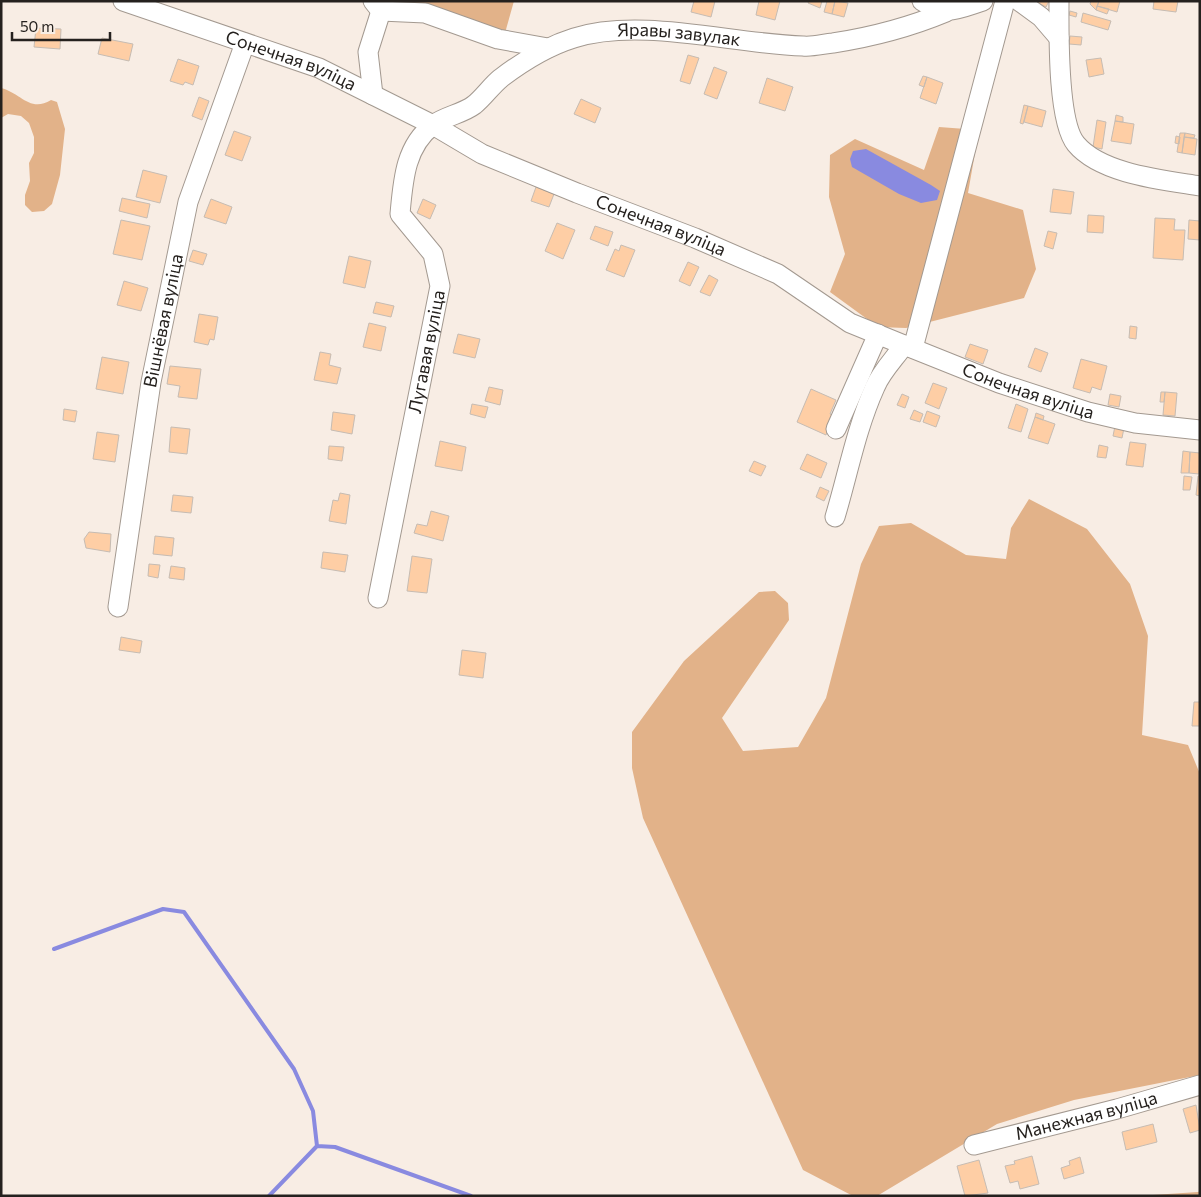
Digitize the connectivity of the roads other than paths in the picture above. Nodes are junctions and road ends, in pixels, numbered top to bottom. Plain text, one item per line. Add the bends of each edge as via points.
1 (124, 1) edge
2 (922, 1) edge
3 (983, 1) edge
4 (1005, 1) edge
5 (1019, 1) edge
6 (1059, 1) edge
7 (377, 6) edge
8 (946, 12) junction
9 (1059, 38) junction
10 (245, 43) junction
11 (548, 48) junction
12 (373, 95) junction
13 (434, 125) junction
14 (1200, 186) edge
15 (878, 334) junction
16 (908, 347) junction
17 (836, 429) dead end
18 (1200, 430) edge
19 (835, 517) dead end
20 (378, 598) dead end
21 (118, 607) dead end
22 (1200, 1085) edge
23 (974, 1145) dead end

1 - 10 street, Сонечная вуліца
2 - 8 street via 934,10
3 - 8 street, Яравы завулак
4 - 16 street
5 - 9 street via 1041,17
6 - 9 street
7 - 11 street via 425,13 498,39
7 - 12 street via 368,52
8 - 11 street, Яравы завулак via 878,35 806,46 643,30 611,30
9 - 14 street via 1064,115 1076,144 1094,159 1122,170
10 - 12 street, Сонечная вуліца via 319,68
10 - 21 street, Вішнёвая вуліца via 188,202 151,382
11 - 13 street, Яравы завулак via 501,78 473,106
12 - 13 street, Сонечная вуліца
13 - 15 street, Сонечная вуліца via 482,154 778,274 850,322
13 - 20 street, Лугавая вуліца via 414,144 403,177 400,214 434,254 440,286
15 - 16 street, Сонечная вуліца
15 - 17 street
16 - 18 street, Сонечная вуліца via 1088,412 1135,423
16 - 19 street via 875,385 852,447
22 - 23 street, Манежная вуліца

